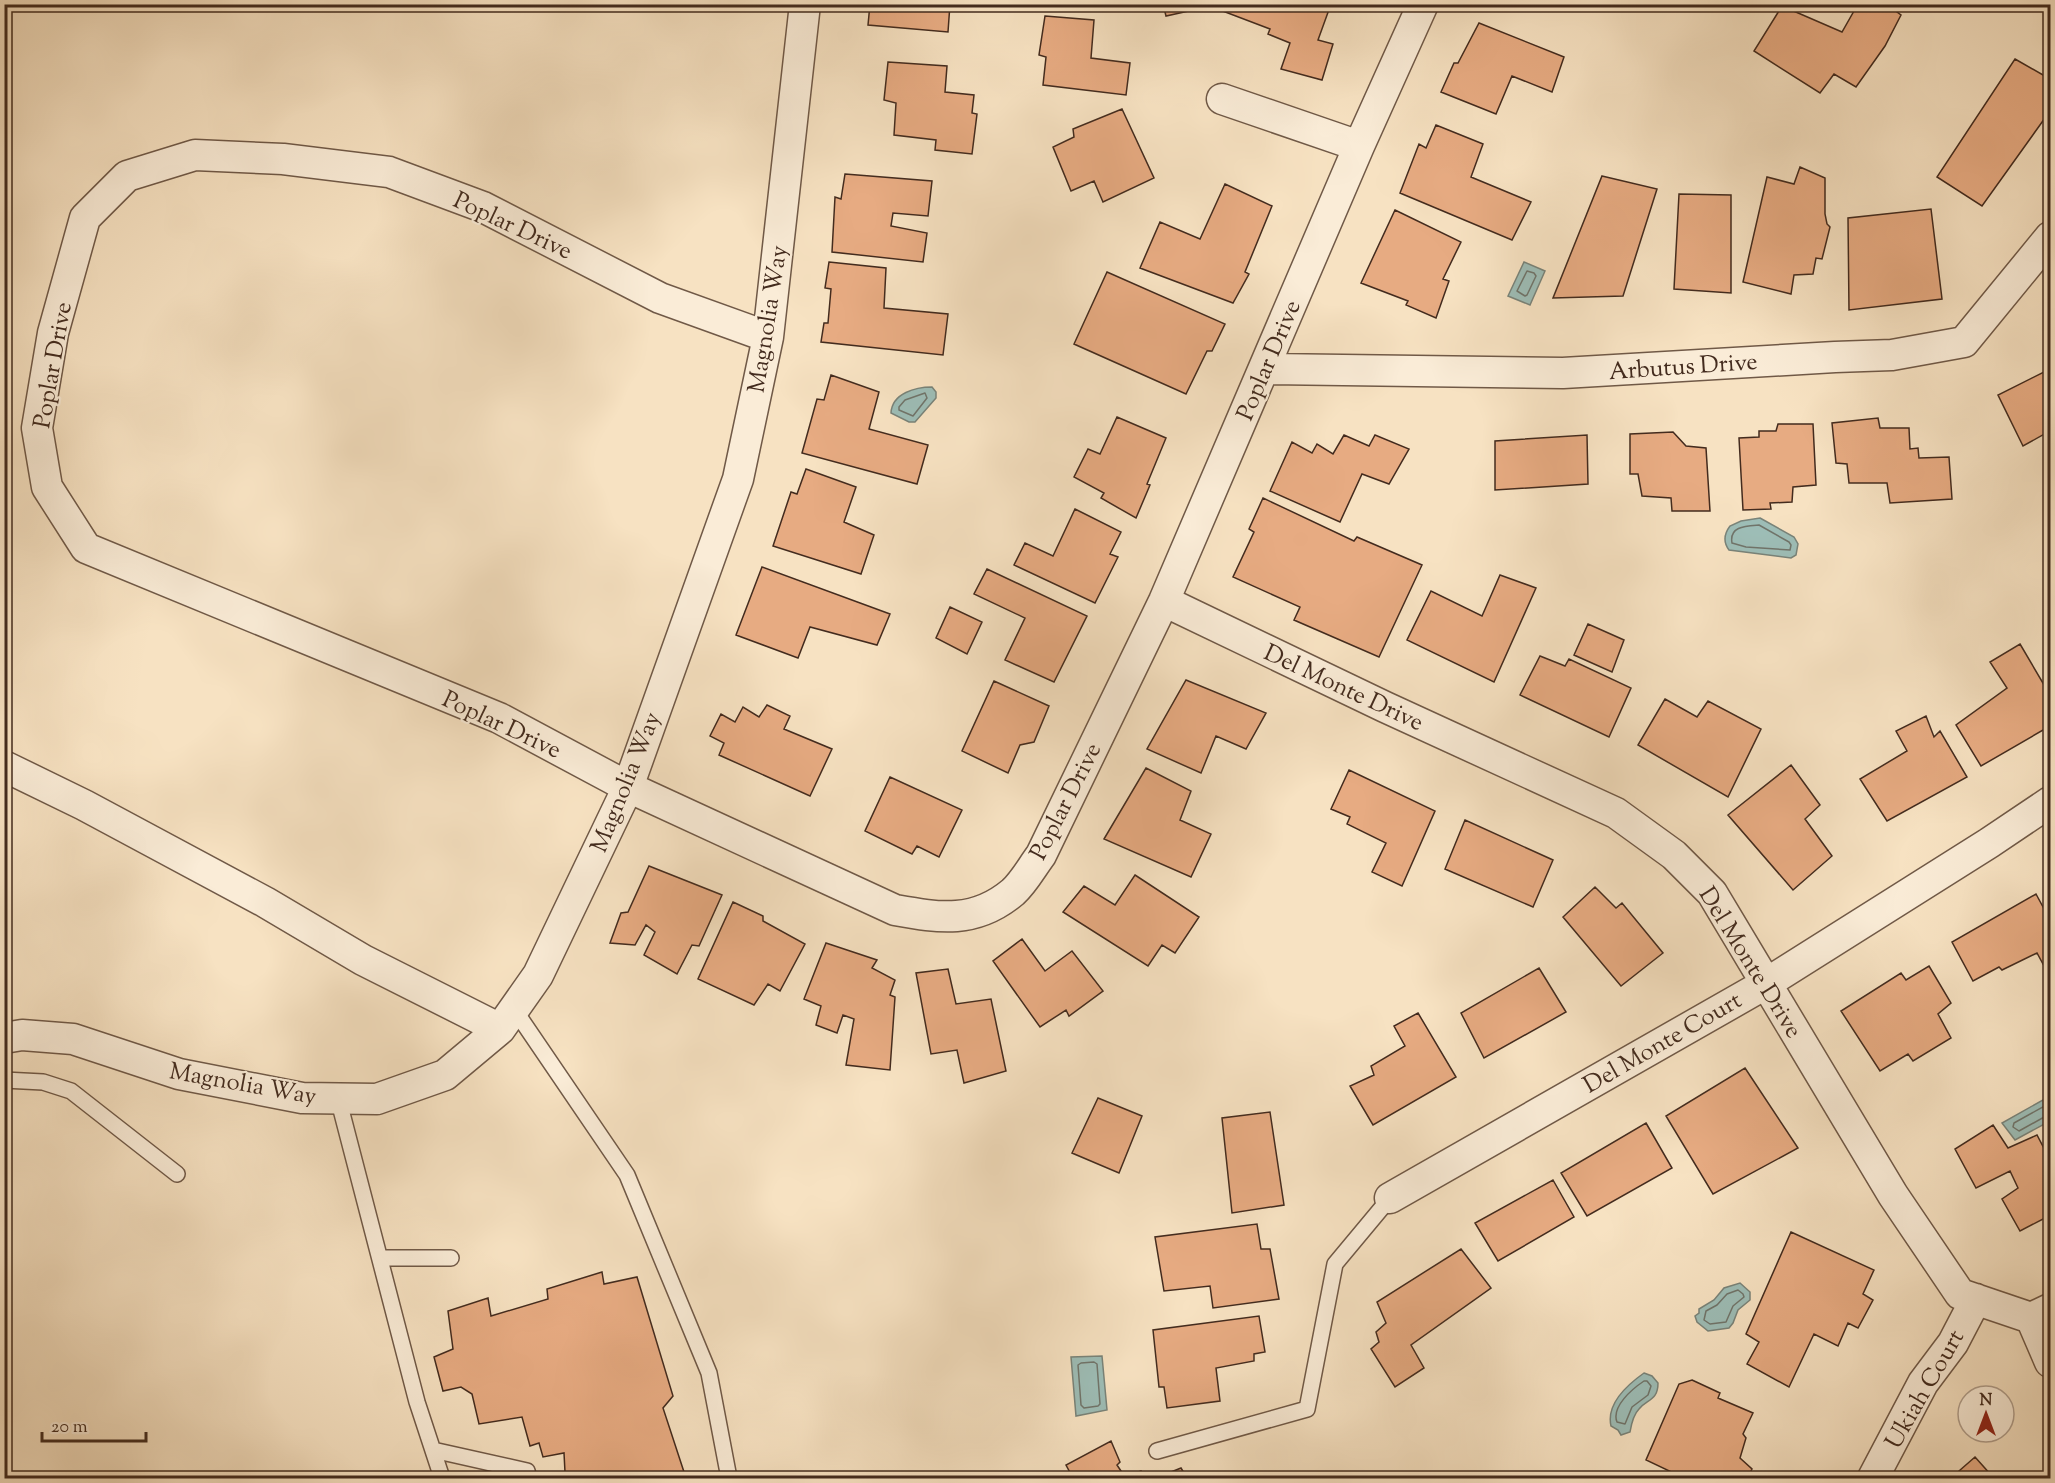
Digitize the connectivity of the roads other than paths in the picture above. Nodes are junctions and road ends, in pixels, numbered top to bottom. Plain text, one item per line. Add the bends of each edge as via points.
1 (805, 4) edge
2 (1423, 4) edge
3 (1222, 99) dead end
4 (1359, 146) junction
5 (2050, 237) edge
6 (768, 337) junction
7 (1264, 369) junction
8 (1164, 601) junction
9 (4, 766) edge
10 (628, 787) junction
11 (2050, 802) edge
12 (1767, 983) junction
13 (507, 1019) junction
14 (4, 1038) edge
15 (4, 1080) edge
16 (338, 1098) junction
17 (177, 1174) dead end
18 (1390, 1198) joint
19 (380, 1258) junction
20 (451, 1258) dead end
21 (1976, 1299) junction
22 (2041, 1313) edge
23 (2050, 1362) edge
24 (433, 1450) junction
25 (1157, 1452) dead end
26 (442, 1479) edge
27 (529, 1479) edge
28 (729, 1479) edge
29 (1873, 1479) edge

1 - 6 street, Magnolia Way
2 - 4 street, Poplar Drive
3 - 4 street
4 - 7 street, Poplar Drive
5 - 7 street, Arbutus Drive via 1964,342 1892,355 1563,373
6 - 10 street, Magnolia Way via 738,479
6 - 10 street, Poplar Drive via 660,298 483,207 389,172 283,159 195,155 127,176 85,218 53,333 37,428 47,487 86,549 499,718
7 - 8 street, Poplar Drive
8 - 10 street, Poplar Drive via 1041,855 1014,891 980,913 936,918 895,910
8 - 12 street, Del Monte Drive via 1616,813 1674,855 1712,893
9 - 13 street via 265,902 363,960
10 - 13 street, Magnolia Way via 538,975
11 - 12 street, Del Monte Court
12 - 18 street, Del Monte Court
12 - 21 street, Del Monte Drive via 1893,1195 1960,1294
13 - 16 street, Magnolia Way via 445,1075 377,1099
13 - 28 lane via 627,1175 709,1373
14 - 16 street, Magnolia Way via 22,1035 73,1039 179,1074 302,1098
15 - 17 lane via 43,1082 71,1091
16 - 19 lane
18 - 25 lane via 1335,1264 1307,1409
19 - 20 lane
19 - 24 lane
21 - 22 street, Del Monte Drive
21 - 29 street, Ukiah Court via 1953,1343 1923,1383
22 - 23 street
24 - 26 lane
24 - 27 lane via 527,1471

